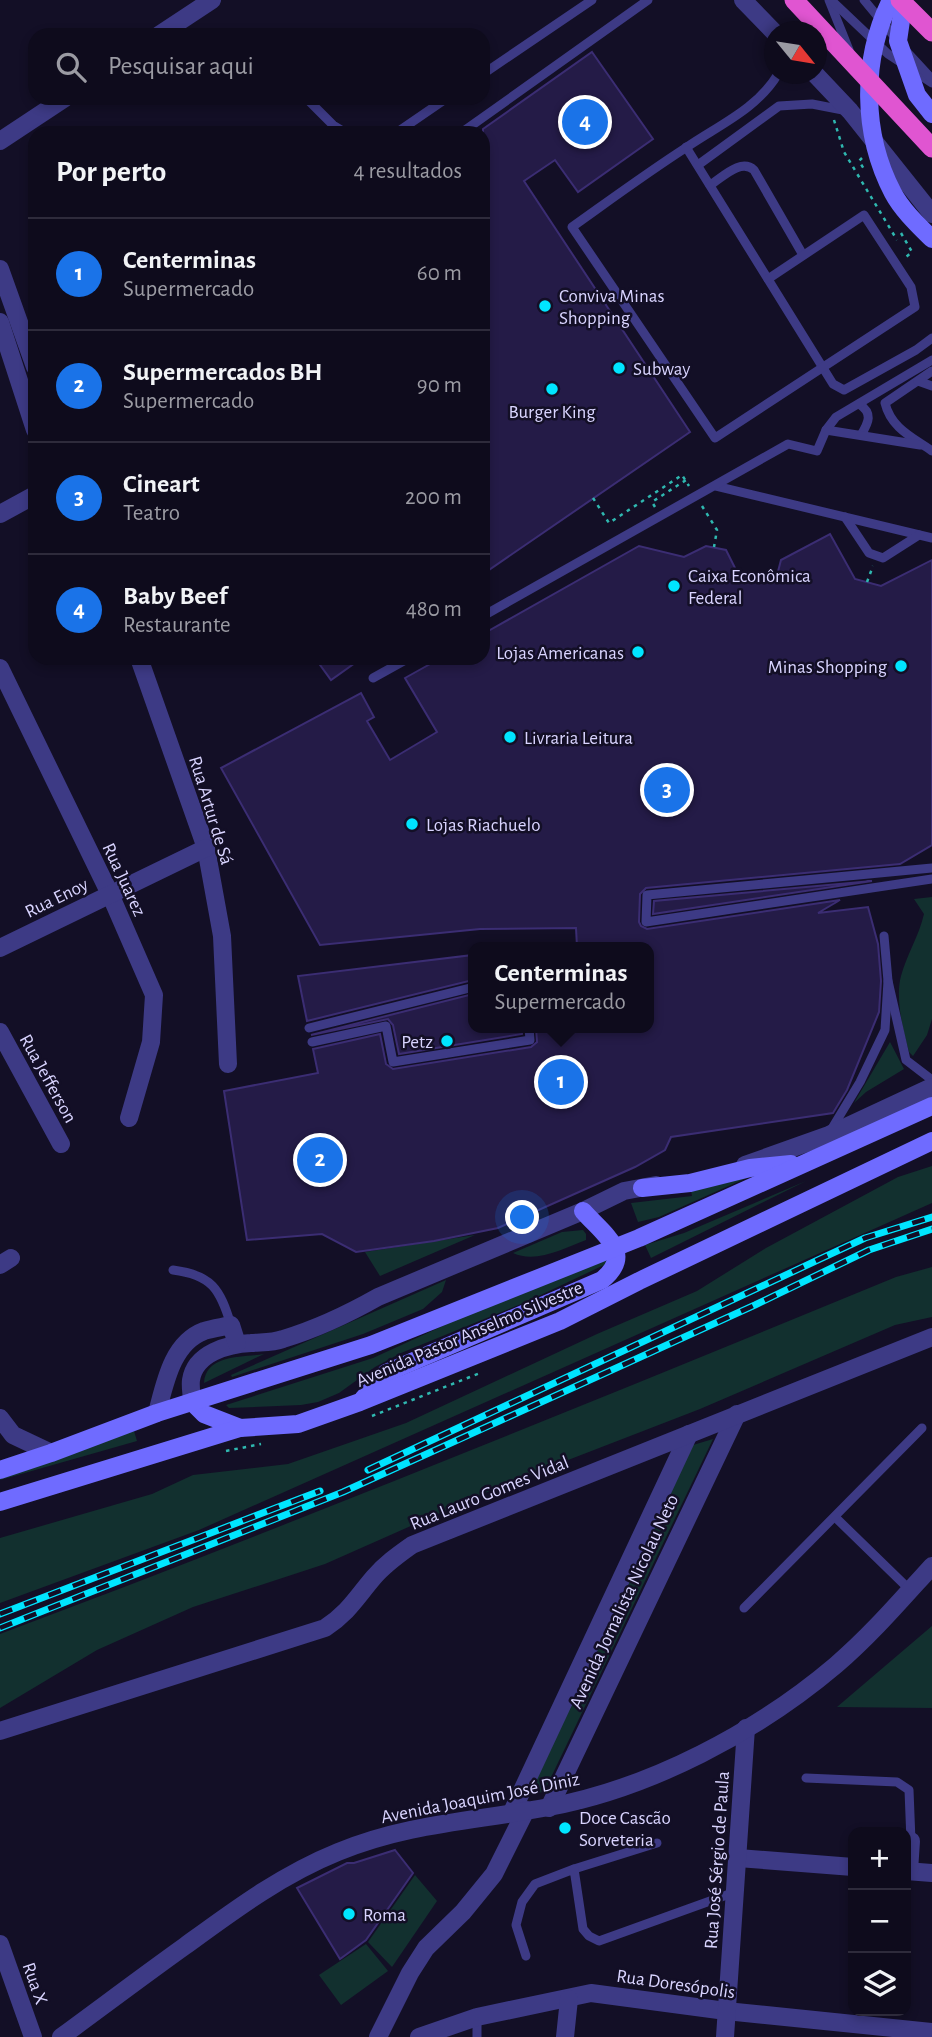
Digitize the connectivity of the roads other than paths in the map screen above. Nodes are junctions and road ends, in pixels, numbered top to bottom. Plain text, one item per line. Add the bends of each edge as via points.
1 (212, 0) edge
2 (592, 0) edge
3 (648, 0) edge
4 (743, 0) edge
5 (794, 0) edge
6 (830, 0) edge
7 (864, 0) edge
8 (891, 0) edge
9 (902, 0) edge
10 (764, 21) edge
11 (170, 28) edge
12 (932, 32) edge
13 (490, 69) edge
14 (860, 73) junction
15 (932, 81) edge
16 (772, 84) edge
17 (825, 84) edge
18 (54, 105) edge
19 (313, 105) edge
20 (437, 105) edge
21 (849, 111) junction
22 (932, 114) edge
23 (335, 126) edge
24 (406, 126) edge
25 (471, 126) edge
26 (0, 141) edge
27 (687, 147) junction
28 (932, 148) edge
29 (698, 166) junction
30 (710, 185) junction
31 (932, 214) edge
32 (929, 237) edge
33 (803, 255) junction
34 (0, 269) edge
35 (768, 279) junction
36 (0, 322) edge
37 (932, 338) edge
38 (28, 347) edge
39 (932, 360) edge
40 (822, 367) junction
41 (932, 371) edge
42 (918, 381) junction
43 (932, 386) edge
44 (886, 403) junction
45 (859, 404) junction
46 (28, 408) edge
47 (869, 415) junction
48 (825, 430) junction
49 (862, 435) junction
50 (928, 448) edge
51 (716, 486) junction
52 (28, 499) edge
53 (0, 514) edge
54 (845, 517) junction
55 (919, 535) junction
56 (932, 538) edge
57 (490, 612) edge
58 (141, 665) edge
59 (396, 665) edge
60 (0, 668) edge
61 (373, 678) dead end
62 (206, 848) junction
63 (932, 868) edge
64 (932, 879) edge
65 (110, 894) junction
66 (884, 936) dead end
67 (0, 948) edge
68 (888, 981) junction
69 (468, 988) edge
70 (309, 1028) dead end
71 (0, 1032) edge
72 (529, 1033) edge
73 (312, 1042) dead end
74 (228, 1063) dead end
75 (932, 1080) edge
76 (932, 1087) edge
77 (932, 1106) edge
78 (129, 1118) dead end
79 (829, 1135) junction
80 (932, 1141) edge
81 (61, 1144) dead end
82 (805, 1163) junction
83 (642, 1188) junction
84 (583, 1211) junction
85 (615, 1246) junction
86 (173, 1270) dead end
87 (231, 1325) junction
88 (932, 1337) edge
89 (237, 1344) junction
90 (192, 1402) junction
91 (360, 1402) junction
92 (157, 1413) junction
93 (737, 1414) junction
94 (0, 1418) edge
95 (240, 1427) junction
96 (922, 1428) dead end
97 (688, 1434) junction
98 (51, 1453) junction
99 (0, 1470) edge
100 (0, 1502) edge
101 (835, 1517) junction
102 (932, 1566) edge
103 (910, 1590) junction
104 (744, 1608) dead end
105 (746, 1728) junction
106 (0, 1731) edge
107 (806, 1777) dead end
108 (549, 1808) junction
109 (519, 1811) junction
110 (910, 1827) edge
111 (657, 1843) dead end
112 (738, 1858) junction
113 (848, 1867) edge
114 (574, 1869) junction
115 (911, 1871) edge
116 (932, 1873) edge
117 (735, 1892) junction
118 (0, 1944) edge
119 (526, 1956) dead end
120 (569, 1998) junction
121 (726, 2011) junction
122 (477, 2017) junction
123 (932, 2032) edge
124 (891, 2033) edge
125 (33, 2037) edge
126 (61, 2037) edge
127 (378, 2037) edge
128 (419, 2037) edge
129 (477, 2037) edge
130 (565, 2037) edge
131 (725, 2037) edge

1 - 11 street
2 - 13 lane
3 - 25 lane
4 - 10 street
5 - 14 highway
6 - 14 lane
6 - 15 lane via 888,54
7 - 15 lane
8 - 32 main road via 873,56 872,132 894,196
9 - 12 highway
9 - 22 main road via 898,41 917,95
14 - 28 highway
16 - 27 lane via 755,103
17 - 21 street
18 - 26 street
19 - 23 lane
20 - 24 lane
21 - 29 lane via 812,104 779,106
21 - 31 street
27 - 29 lane
27 - 40 lane via 572,227 715,438
29 - 30 lane
30 - 33 lane via 742,164 749,165
30 - 35 lane
33 - 35 lane
33 - 40 lane via 864,215 911,287 915,307
34 - 38 street
35 - 40 lane
36 - 46 street
37 - 40 lane via 844,390 833,384
39 - 45 lane
41 - 42 lane
42 - 43 lane
42 - 44 lane
44 - 47 lane
44 - 50 lane via 898,427
45 - 47 lane
45 - 48 lane via 836,417
47 - 49 lane
48 - 49 lane
48 - 51 lane via 817,451 788,444
49 - 50 lane
51 - 54 lane
51 - 57 lane
52 - 53 street
54 - 55 lane
54 - 55 lane via 869,553 883,558
55 - 56 lane
58 - 62 street, Rua Artur de Sá
59 - 61 lane
60 - 65 street, Rua Juarez
62 - 65 street, Rua Enoy
62 - 74 street, Rua Artur de Sá via 222,936
63 - 64 lane via 647,895 646,922
65 - 67 street, Rua Enoy
65 - 78 street, Rua Juarez via 154,995 151,1042
66 - 68 lane
68 - 75 lane via 906,1060
68 - 79 lane via 885,1030
69 - 70 lane
71 - 81 street, Rua Jefferson
72 - 73 lane via 530,1040 393,1062 386,1026
76 - 79 street
77 - 82 main road, Avenida Pastor Anselmo Silvestre
79 - 83 street via 750,1164
80 - 91 main road, Avenida Pastor Anselmo Silvestre via 560,1321
82 - 83 main road
82 - 85 main road, Avenida Pastor Anselmo Silvestre
83 - 84 street via 624,1191
84 - 85 main road
84 - 89 street via 283,1339
85 - 90 main road, Avenida Pastor Anselmo Silvestre via 371,1345
85 - 91 main road via 617,1264 602,1280 386,1373
86 - 87 lane via 195,1272 211,1283 224,1302
87 - 89 street
87 - 92 street via 204,1331 185,1343 173,1362
88 - 93 street, Rua Lauro Gomes Vidal
89 - 90 street via 208,1354 196,1366 191,1379
90 - 92 main road, Avenida Pastor Anselmo Silvestre
90 - 95 main road via 204,1414
91 - 95 main road, Avenida Pastor Anselmo Silvestre via 298,1424
92 - 98 main road, Avenida Pastor Anselmo Silvestre
93 - 97 street, Rua Lauro Gomes Vidal
93 - 108 street, Avenida Jornalista Nicolau Neto
94 - 98 street via 13,1435
95 - 100 main road, Avenida Pastor Anselmo Silvestre
96 - 101 lane
97 - 106 street, Rua Lauro Gomes Vidal via 412,1545 374,1577 343,1616 325,1628
97 - 109 street, Avenida Jornalista Nicolau Neto
98 - 99 main road, Avenida Pastor Anselmo Silvestre
101 - 103 lane
101 - 104 lane
102 - 103 street, Avenida Joaquim José Diniz
103 - 105 street, Avenida Joaquim José Diniz via 837,1664
105 - 108 street, Avenida Joaquim José Diniz via 638,1783
105 - 112 street, Rua José Sérgio de Paula
107 - 110 lane via 897,1782 909,1790
108 - 109 street, Avenida Joaquim José Diniz
109 - 126 street, Avenida Joaquim José Diniz via 393,1833 307,1866 261,1892
109 - 127 street, Avenida Jornalista Nicolau Neto via 494,1874 426,1948
111 - 114 lane
112 - 113 street
112 - 117 street, Rua José Sérgio de Paula
114 - 117 lane via 583,1929 599,1941
114 - 119 lane via 535,1884 522,1902 516,1925
115 - 116 street
117 - 121 street, Rua José Sérgio de Paula
118 - 125 street, Rua X
120 - 121 street, Rua Doresópolis via 591,1993
120 - 122 street, Rua Doresópolis
120 - 130 street
121 - 124 street, Rua Doresópolis
121 - 131 street, Rua José Sérgio de Paula
122 - 128 street, Rua Doresópolis
122 - 129 lane
123 - 124 street, Rua Doresópolis

